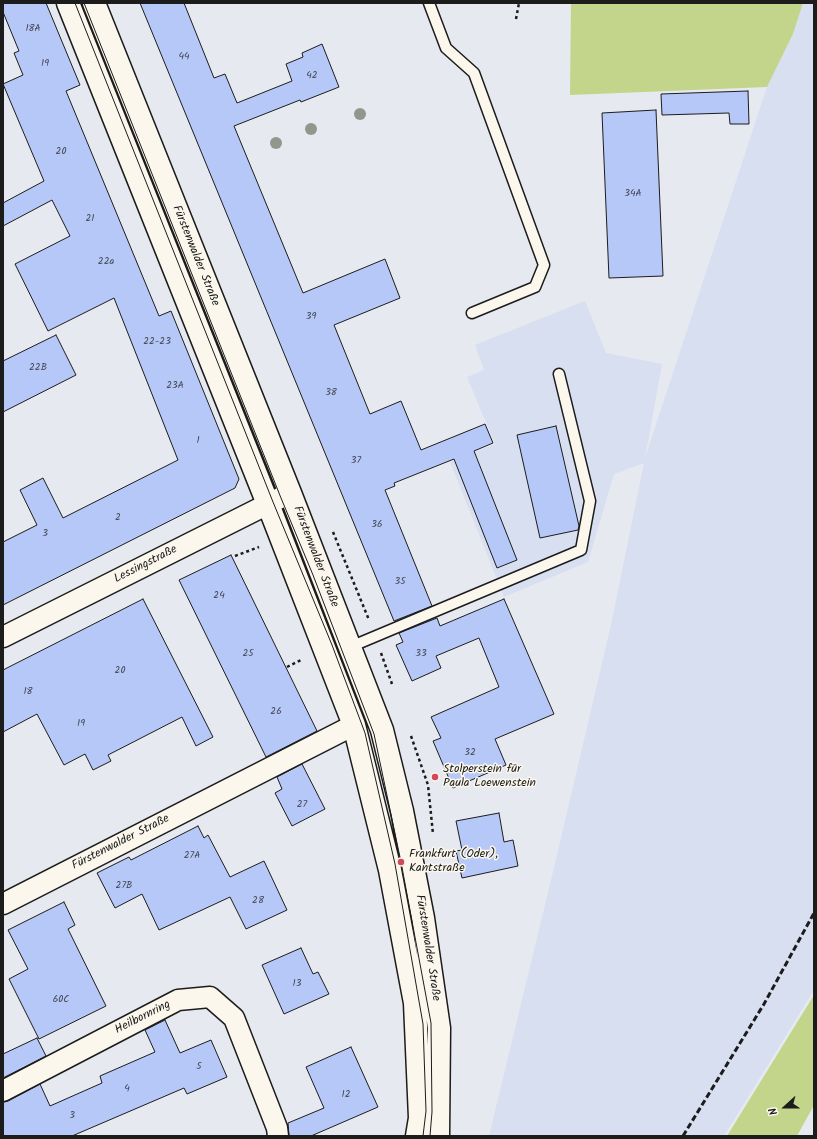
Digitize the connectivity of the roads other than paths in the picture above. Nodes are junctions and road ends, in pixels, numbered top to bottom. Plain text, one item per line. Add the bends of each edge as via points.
1 (68, 3) edge
2 (94, 3) edge
3 (429, 3) edge
4 (472, 313) dead end
5 (559, 374) dead end
6 (290, 493) junction
7 (268, 504) junction
8 (3, 637) edge
9 (350, 647) junction
10 (354, 725) junction
11 (3, 904) edge
12 (3, 1091) edge
13 (278, 1136) edge
14 (417, 1136) edge
15 (438, 1136) edge

1 - 7 street, Fürstenwalder Straße
2 - 6 street, Fürstenwalder Straße
3 - 4 lane via 446,48 474,73 544,265 534,287
5 - 9 lane via 590,501 581,550
6 - 7 street, Lessingstraße
6 - 9 street, Fürstenwalder Straße
7 - 8 street, Lessingstraße
7 - 10 street, Fürstenwalder Straße
9 - 15 street, Fürstenwalder Straße via 382,730 402,811 423,918 439,1028
10 - 11 street, Fürstenwalder Straße
10 - 14 street, Fürstenwalder Straße via 390,870 415,1003 420,1118
12 - 13 street, Heilbornring via 178,1000 210,998 234,1018 278,1128

